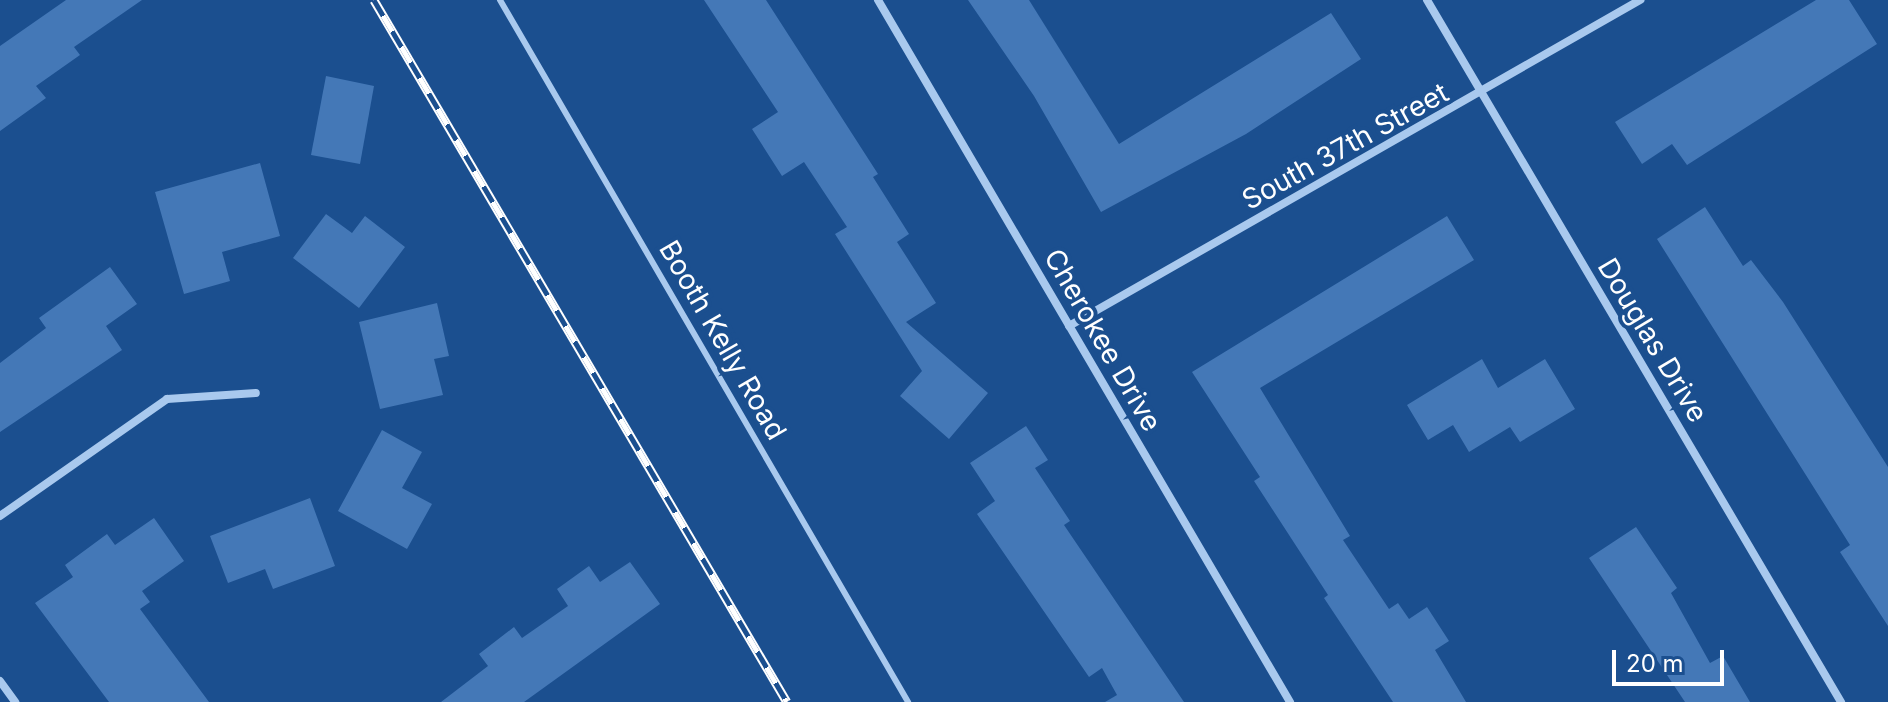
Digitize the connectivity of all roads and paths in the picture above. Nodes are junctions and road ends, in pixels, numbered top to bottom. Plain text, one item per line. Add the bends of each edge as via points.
1 (500, 0) edge
2 (878, 0) edge
3 (1427, 0) edge
4 (1640, 0) edge
5 (1481, 94) junction
6 (1069, 326) junction
7 (256, 393) dead end
8 (0, 516) edge
9 (0, 681) edge
10 (15, 702) edge
11 (908, 702) edge
12 (1290, 702) edge
13 (1841, 702) edge

1 - 11 lane, Booth Kelly Road
2 - 6 street, Cherokee Drive
3 - 5 street, Douglas Drive
4 - 5 street, South 37th Street
5 - 6 street, South 37th Street
5 - 13 street, Douglas Drive
6 - 12 street, Cherokee Drive
7 - 8 street via 167,399
9 - 10 street

